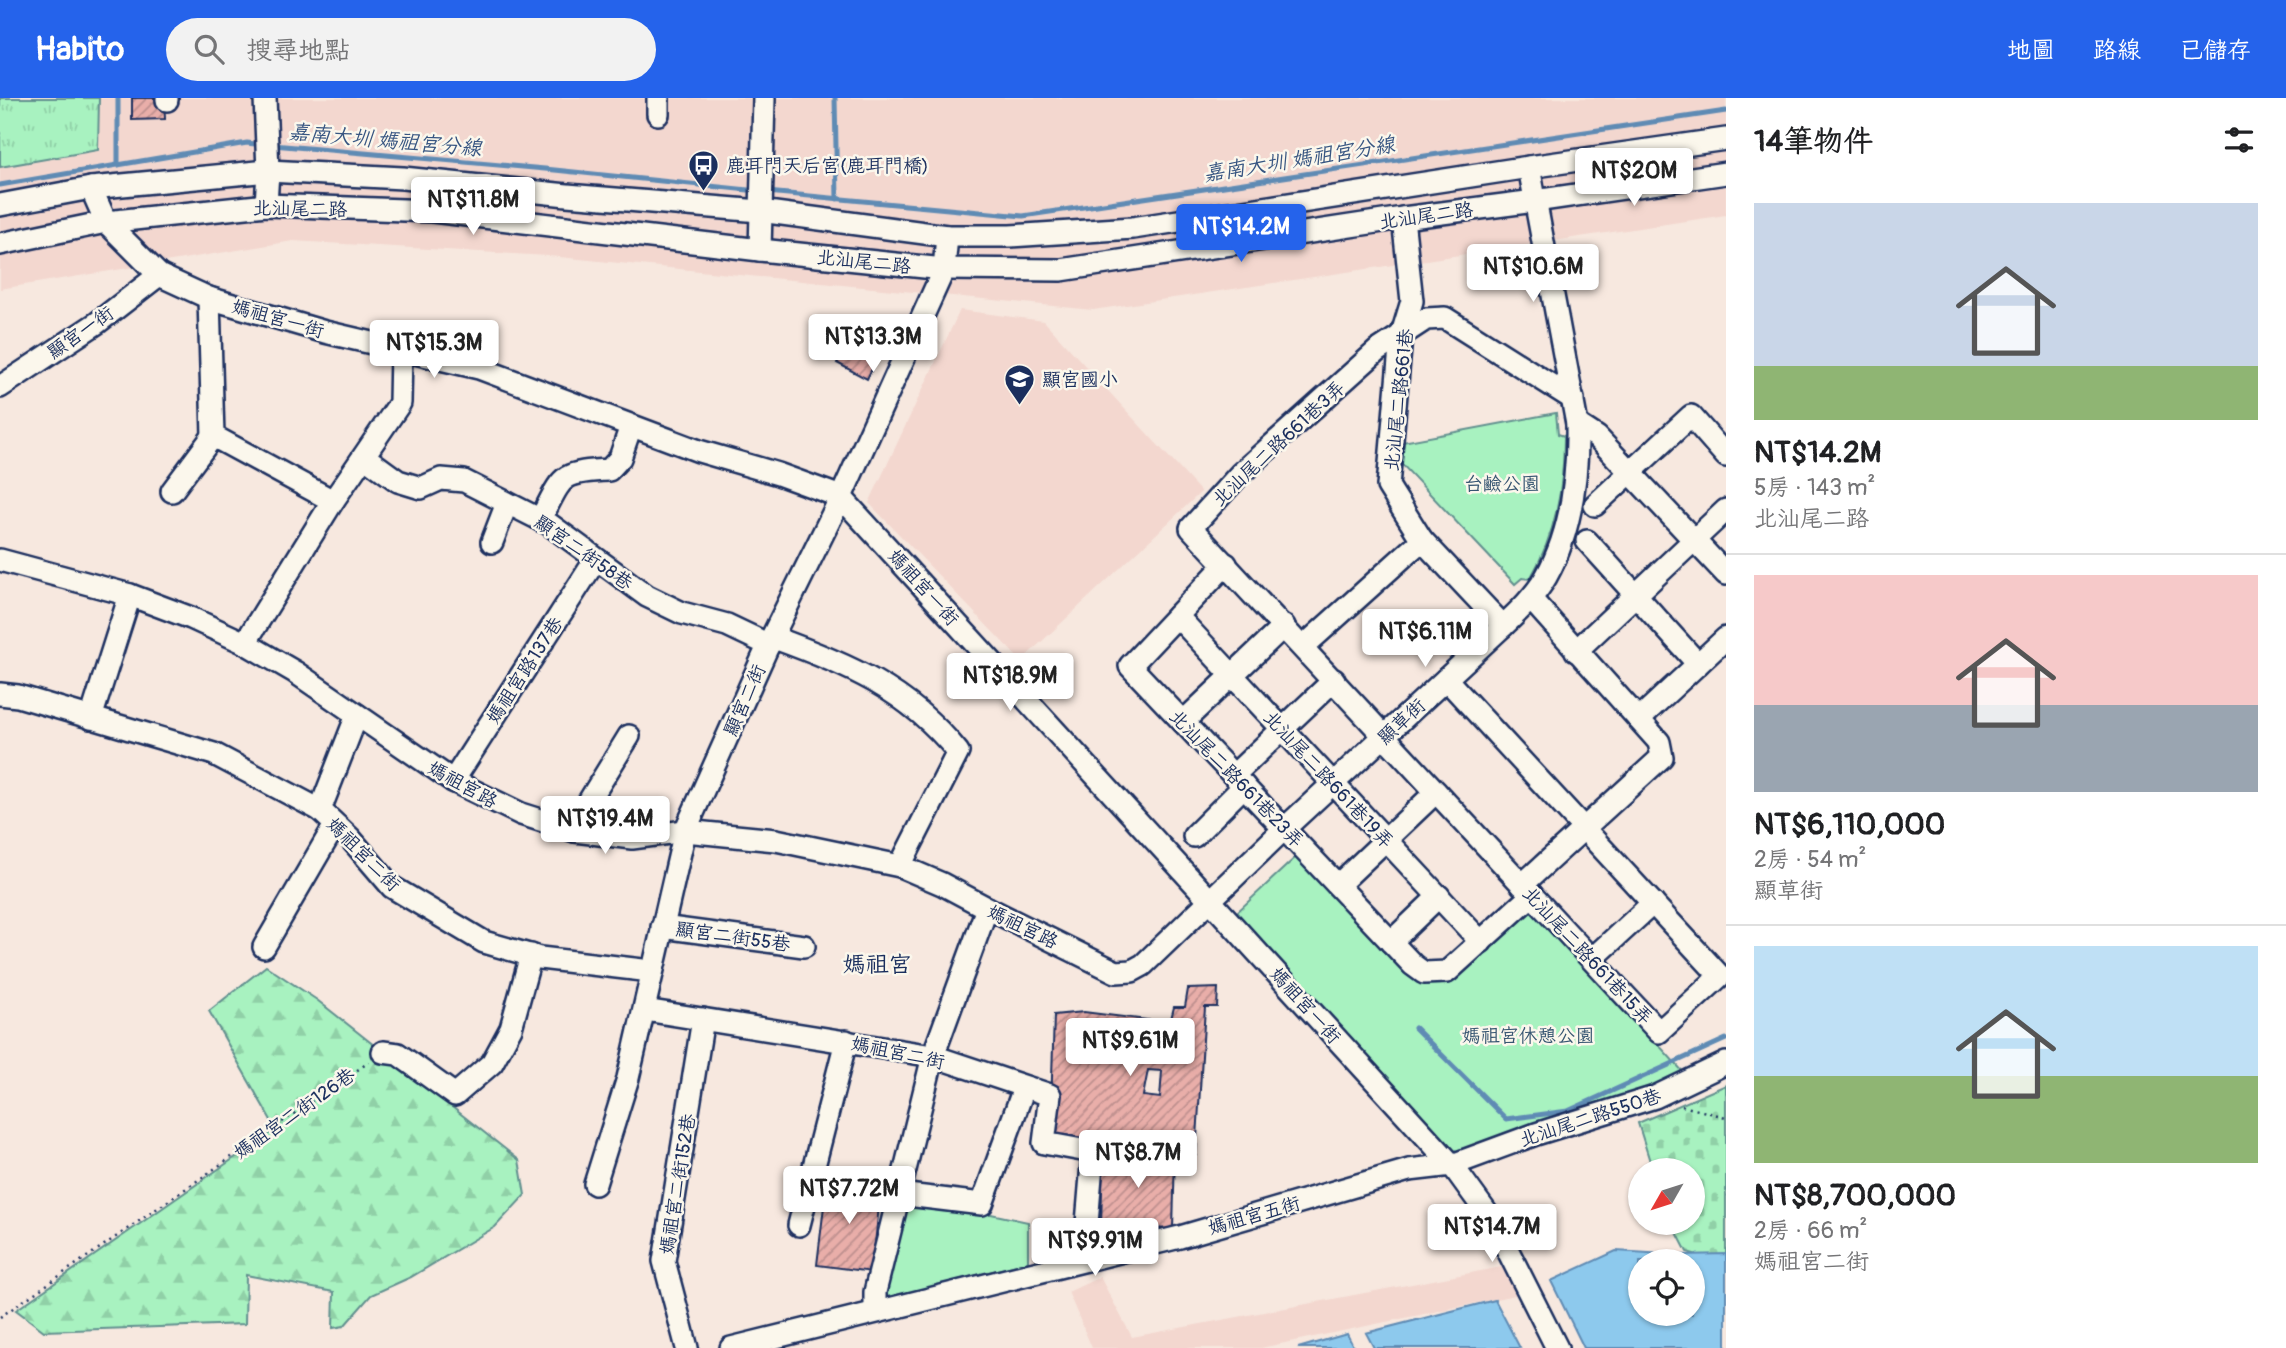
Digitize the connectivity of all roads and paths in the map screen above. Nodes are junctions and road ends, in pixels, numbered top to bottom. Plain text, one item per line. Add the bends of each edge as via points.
1 (265, 98) edge
2 (764, 98) edge
3 (1726, 139) edge
4 (1529, 167) junction
5 (268, 170) junction
6 (1726, 173) edge
7 (91, 188) junction
8 (1535, 201) junction
9 (0, 205) edge
10 (266, 205) junction
11 (760, 211) junction
12 (1403, 218) junction
13 (106, 222) junction
14 (947, 236) junction
15 (0, 244) edge
16 (760, 250) junction
17 (944, 269) junction
18 (159, 275) junction
19 (209, 298) junction
20 (1401, 337) junction
21 (401, 351) junction
22 (0, 387) edge
23 (1573, 399) junction
24 (1577, 424) junction
25 (631, 426) junction
26 (213, 436) junction
27 (1726, 456) edge
28 (365, 457) junction
29 (1630, 472) junction
30 (172, 491) dead end
31 (841, 497) junction
32 (333, 501) junction
33 (507, 503) junction
34 (1595, 505) dead end
35 (1726, 510) edge
36 (540, 520) junction
37 (1422, 540) junction
38 (1694, 540) junction
39 (1587, 541) dead end
40 (492, 542) dead end
41 (596, 559) junction
42 (0, 560) edge
43 (1226, 564) junction
44 (1726, 574) edge
45 (130, 595) junction
46 (1636, 595) junction
47 (1531, 599) junction
48 (1177, 617) junction
49 (1284, 626) junction
50 (1503, 626) junction
51 (1726, 638) edge
52 (771, 641) junction
53 (245, 643) junction
54 (1303, 647) junction
55 (1576, 651) junction
56 (1698, 664) junction
57 (1232, 675) junction
58 (1446, 679) junction
59 (1334, 680) junction
60 (0, 694) edge
61 (358, 715) junction
62 (91, 718) junction
63 (1639, 719) junction
64 (1183, 722) junction
65 (1283, 729) junction
66 (1386, 735) junction
67 (629, 736) dead end
68 (453, 781) junction
69 (1239, 781) junction
70 (1334, 783) junction
71 (1436, 792) junction
72 (320, 810) junction
73 (335, 825) junction
74 (1285, 828) junction
75 (1583, 828) junction
76 (575, 831) junction
77 (685, 831) junction
78 (1194, 836) dead end
79 (1386, 840) junction
80 (900, 866) junction
81 (1338, 885) junction
82 (1527, 890) junction
83 (1439, 896) junction
84 (1210, 900) junction
85 (1653, 903) junction
86 (987, 908) junction
87 (662, 927) junction
88 (1391, 942) junction
89 (1481, 942) junction
90 (804, 946) dead end
91 (264, 947) dead end
92 (531, 955) junction
93 (1592, 960) junction
94 (651, 971) junction
95 (645, 1010) junction
96 (703, 1019) junction
97 (846, 1041) junction
98 (383, 1052) joint
99 (933, 1056) junction
100 (1726, 1063) edge
101 (1024, 1088) junction
102 (1655, 1097) junction
103 (1726, 1117) edge
104 (1452, 1165) junction
105 (596, 1184) dead end
106 (899, 1194) junction
107 (799, 1225) dead end
108 (1084, 1259) junction
109 (876, 1311) junction
110 (0, 1317) edge
111 (687, 1348) edge
112 (730, 1348) edge
113 (1557, 1348) edge

1 - 5 street
2 - 11 street
3 - 4 street, 北汕尾二路
4 - 8 street
4 - 14 street, 北汕尾二路 via 1133,228
5 - 7 street, 北汕尾二路
5 - 10 street
5 - 11 street, 北汕尾二路
6 - 8 street, 北汕尾二路
7 - 9 street, 北汕尾二路
7 - 13 street, 媽祖宮一街
8 - 12 street, 北汕尾二路
8 - 23 street
10 - 13 street, 北汕尾二路
10 - 16 street, 北汕尾二路 via 432,211
11 - 14 street, 北汕尾二路
11 - 16 street
12 - 17 street, 北汕尾二路 via 1061,270
12 - 20 street, 北汕尾二路661巷 via 1412,300
13 - 15 street, 北汕尾二路
13 - 18 street, 媽祖宮一街
14 - 17 street, 顯宮二街
16 - 17 street, 北汕尾二路
17 - 31 street, 顯宮二街
18 - 19 street, 媽祖宮一街
18 - 22 street, 顯宮一街 via 97,323
19 - 21 street, 媽祖宮一街
19 - 26 street
20 - 23 street, 北汕尾二路661巷3弄 via 1426,320 1445,318
20 - 37 street, 北汕尾二路661巷 via 1388,486
20 - 43 street, 北汕尾二路661巷3弄 via 1377,351 1240,474 1191,528
21 - 25 street, 媽祖宮一街 via 479,368
21 - 28 street via 400,403
23 - 24 street, 顯草街
24 - 29 street via 1597,437
24 - 47 street, 顯草街 via 1571,510 1558,552
25 - 31 street, 媽祖宮一街
25 - 36 street via 621,458 609,470 578,471 563,479
26 - 30 street
26 - 32 street
27 - 29 street via 1691,416
28 - 32 street
28 - 33 street, 顯宮二街58巷 via 398,481 421,488 441,480 464,481
29 - 34 street
29 - 38 street
31 - 52 street, 顯宮二街
31 - 84 street, 媽祖宮一街
32 - 53 street
33 - 36 street, 顯宮二街58巷
33 - 40 street
35 - 38 street
36 - 41 street, 顯宮二街58巷
37 - 50 street, 北汕尾二路661巷
37 - 54 street
38 - 44 street
38 - 46 street
39 - 46 street
41 - 52 street, 顯宮二街58巷 via 647,596
41 - 68 street, 媽祖宮路137巷
42 - 45 street, 媽祖宮路
43 - 48 street, 北汕尾二路661巷23弄
43 - 49 street, 北汕尾二路661巷3弄
45 - 53 street, 媽祖宮路
45 - 62 street
46 - 55 street
46 - 56 street
47 - 50 street, 顯草街
47 - 55 street
48 - 57 street, 北汕尾二路661巷19弄
48 - 64 street, 北汕尾二路661巷23弄 via 1130,666
49 - 54 street, 北汕尾二路661巷3弄
49 - 57 street
50 - 58 street, 顯草街
51 - 56 street
52 - 77 street, 顯宮二街
52 - 80 street, 顯宮二街58巷 via 837,660 911,703 958,752
53 - 61 street, 媽祖宮路
54 - 59 street, 北汕尾二路661巷3弄
55 - 63 street
56 - 63 street
57 - 64 street
57 - 65 street, 北汕尾二路661巷19弄
58 - 66 street, 顯草街
58 - 75 street, 北汕尾二路661巷15弄
59 - 65 street
59 - 66 street, 北汕尾二路661巷3弄
60 - 62 street, 媽祖宮二街
61 - 68 street, 媽祖宮路
61 - 72 street
62 - 72 street, 媽祖宮二街 via 214,754
63 - 75 street via 1659,742 1662,757
64 - 69 street, 北汕尾二路661巷23弄
65 - 69 street
65 - 70 street, 北汕尾二路661巷19弄
66 - 70 street, 顯草街
66 - 71 street, 北汕尾二路661巷15弄
67 - 76 street
68 - 76 street, 媽祖宮路 via 521,814
69 - 74 street, 北汕尾二路661巷23弄
69 - 78 street
70 - 74 street, 顯草街
70 - 79 street, 北汕尾二路661巷19弄
71 - 79 street
71 - 82 street, 北汕尾二路661巷15弄
72 - 73 street, 媽祖宮二街
73 - 91 street
73 - 92 street, 媽祖宮二街 via 392,887 484,942
74 - 81 street, 北汕尾二路661巷23弄
74 - 84 street, 顯草街
75 - 82 street
75 - 85 street, 北汕尾二路661巷15弄
76 - 77 street, 媽祖宮路 via 632,838
77 - 80 street, 媽祖宮路 via 776,840
77 - 87 street, 顯宮二街
79 - 81 street
79 - 83 street, 北汕尾二路661巷19弄
80 - 86 street, 媽祖宮路
81 - 88 street, 北汕尾二路661巷23弄
82 - 89 street
82 - 93 street, 北汕尾二路661巷15弄
83 - 88 street
83 - 89 street, 北汕尾二路661巷19弄
84 - 86 street, 媽祖宮路 via 1143,965 1116,972
84 - 104 street, 媽祖宮一街
85 - 93 street
85 - 93 street, 北汕尾二路661巷15弄 via 1720,976 1659,1032
86 - 99 street
87 - 90 street, 顯宮二街55巷
87 - 94 street, 顯宮二街
88 - 89 street, 北汕尾二路661巷23弄 via 1424,973 1447,972
92 - 94 street, 媽祖宮二街
92 - 98 street via 512,1028 492,1063 454,1096 398,1055
94 - 95 street, 顯宮二街
95 - 96 street, 媽祖宮二街
95 - 105 street, 顯宮二街
96 - 97 street, 媽祖宮二街
96 - 111 street, 媽祖宮二街152巷 via 664,1261
97 - 99 street, 媽祖宮二街
97 - 107 street
98 - 110 path, 媽祖宮二街126巷
99 - 101 street, 媽祖宮二街
99 - 106 street
100 - 102 street, 北汕尾二路550巷
101 - 106 street via 982,1205
101 - 108 street, 媽祖宮二街 via 1050,1095 1044,1143 1093,1152
102 - 103 path
102 - 104 street, 北汕尾二路550巷
104 - 108 street, 媽祖宮五街 via 1409,1170 1180,1237
104 - 113 street, 媽祖宮一街 via 1494,1223
106 - 109 street via 875,1292
108 - 109 street, 媽祖宮五街
109 - 112 street, 媽祖宮五街

